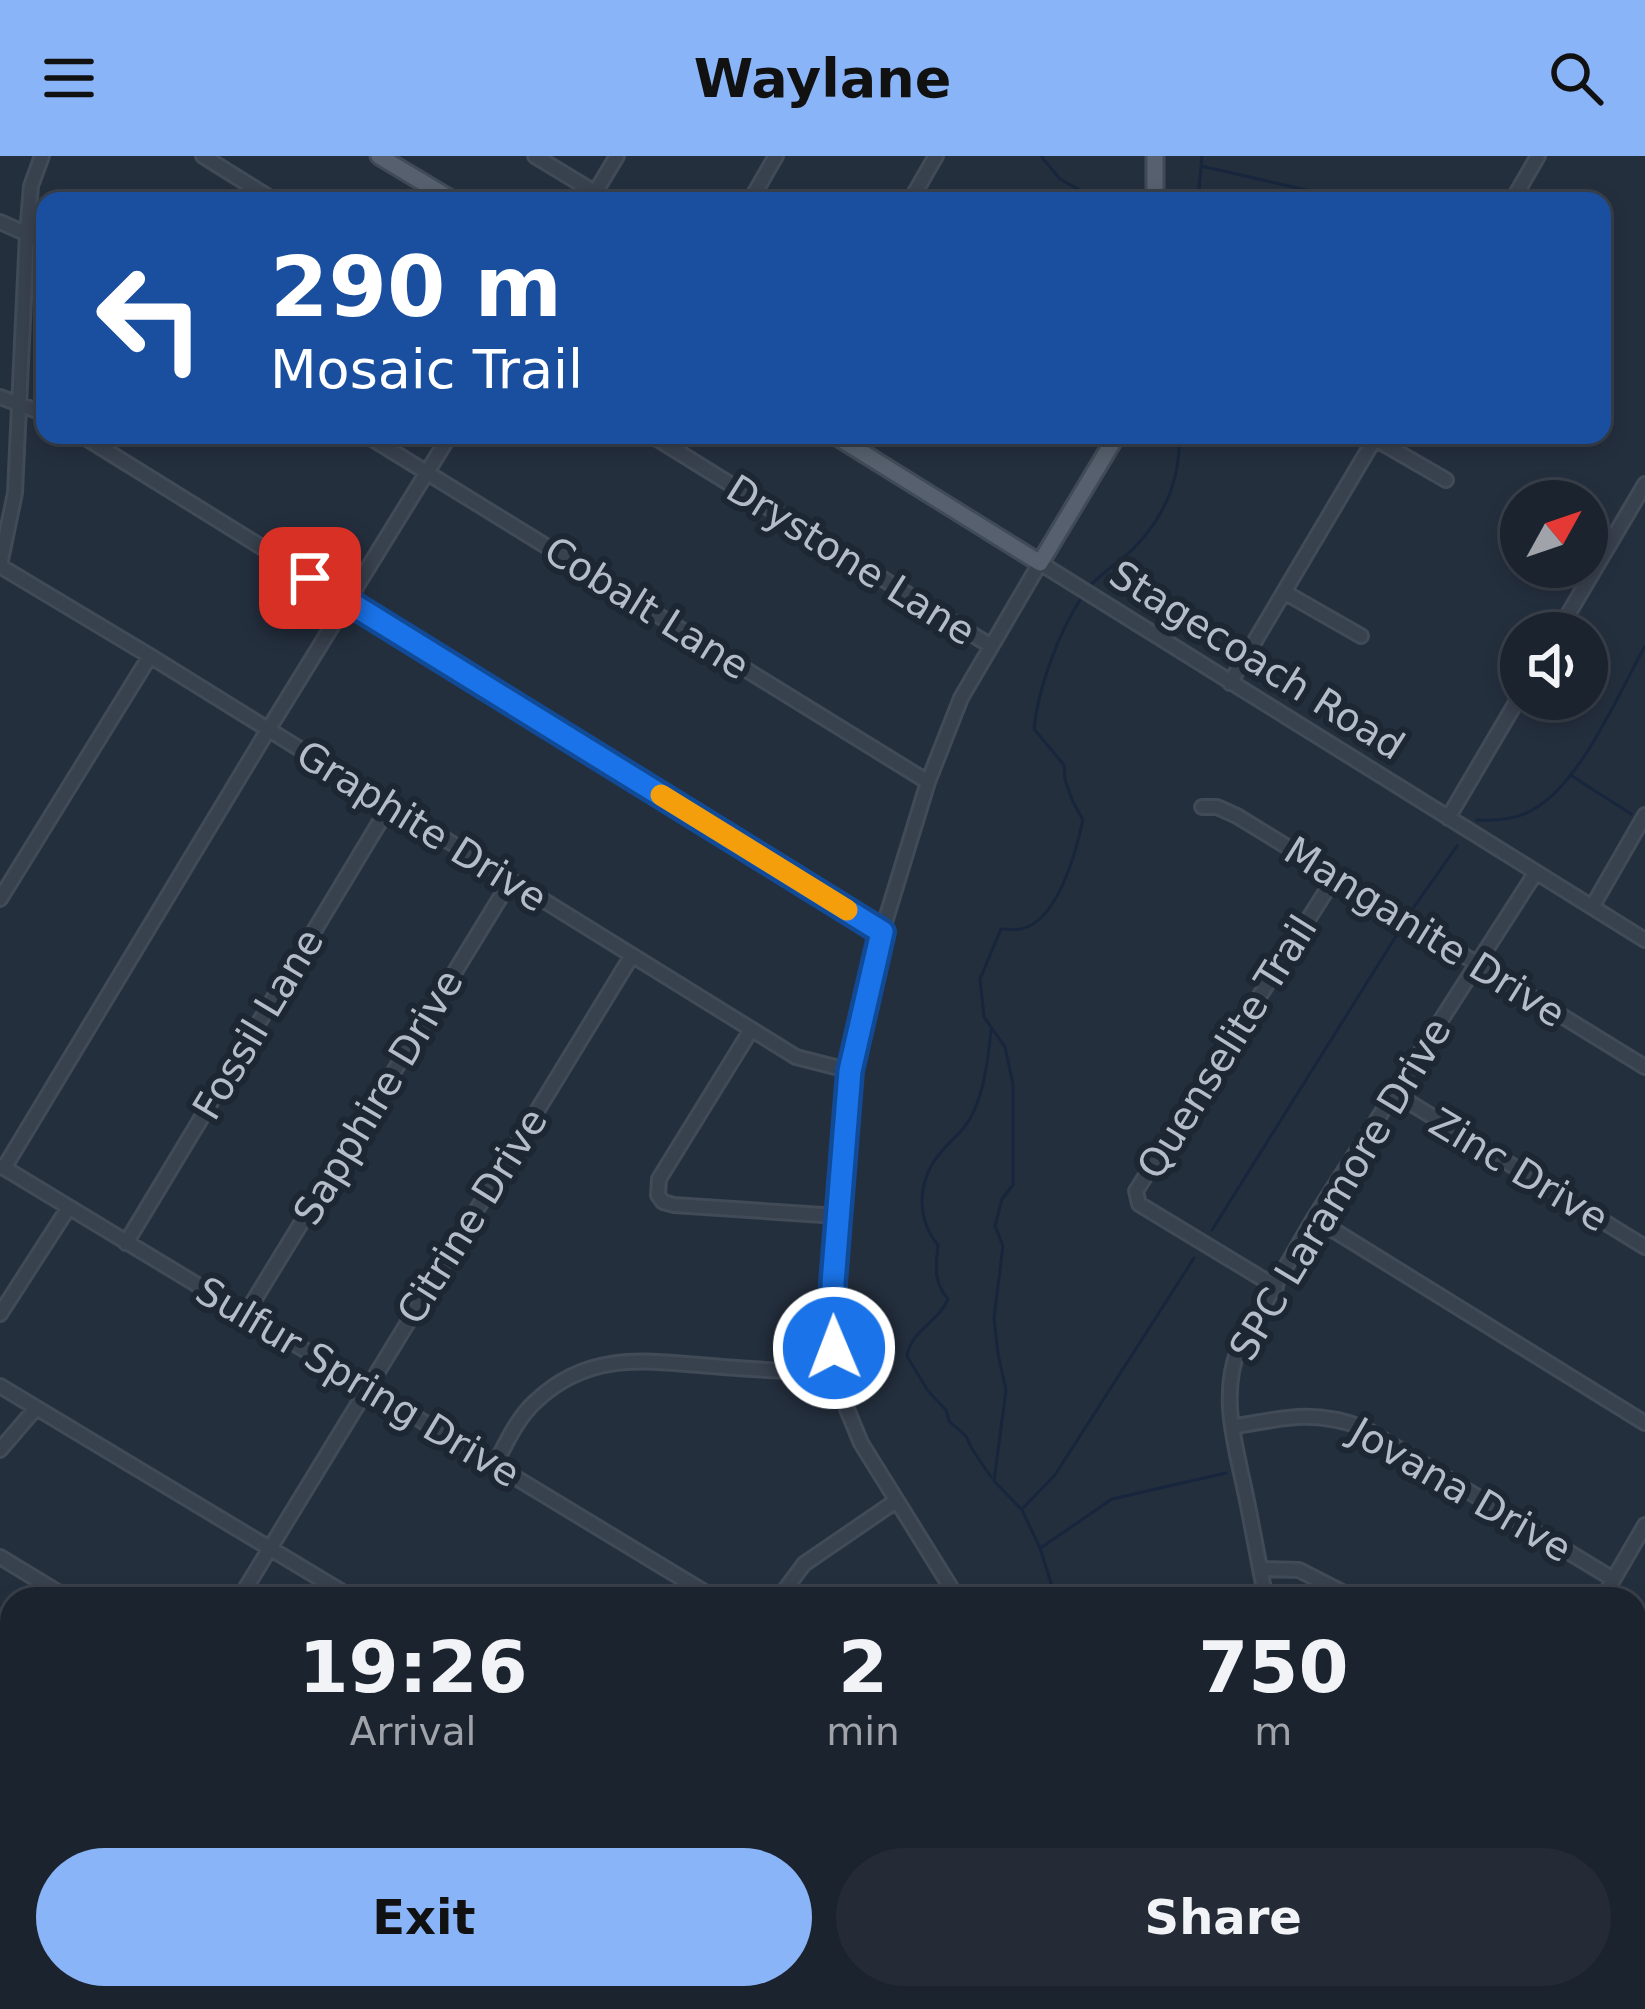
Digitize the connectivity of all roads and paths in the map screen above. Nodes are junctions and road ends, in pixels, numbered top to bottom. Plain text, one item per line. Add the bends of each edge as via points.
1 (42, 156) edge
2 (203, 156) edge
3 (379, 156) edge
4 (535, 156) edge
5 (617, 156) edge
6 (776, 156) edge
7 (936, 156) edge
8 (1155, 156) edge
9 (1538, 156) edge
10 (261, 192) edge
11 (439, 192) edge
12 (586, 192) edge
13 (596, 192) edge
14 (755, 192) edge
15 (915, 192) edge
16 (1155, 192) edge
17 (1518, 192) edge
18 (0, 222) edge
19 (27, 234) junction
20 (36, 238) edge
21 (0, 397) edge
22 (19, 406) junction
23 (36, 411) edge
24 (95, 444) edge
25 (380, 444) edge
26 (445, 444) edge
27 (666, 444) edge
28 (848, 444) edge
29 (1112, 444) edge
30 (1372, 444) edge
31 (1387, 444) edge
32 (427, 473) junction
33 (1446, 480) dead end
34 (1645, 484) edge
35 (1040, 563) junction
36 (0, 565) edge
37 (1284, 592) junction
38 (348, 602) junction
39 (1569, 612) edge
40 (1361, 636) dead end
41 (991, 646) junction
42 (150, 656) junction
43 (1230, 683) junction
44 (1506, 720) edge
45 (268, 730) junction
46 (928, 782) junction
47 (390, 805) junction
48 (1202, 807) dead end
49 (1645, 815) edge
50 (1448, 818) junction
51 (1536, 872) junction
52 (1335, 878) junction
53 (511, 880) junction
54 (0, 899) edge
55 (1592, 907) junction
56 (882, 932) junction
57 (1645, 940) edge
58 (631, 957) junction
59 (1476, 964) junction
60 (751, 1030) junction
61 (1645, 1067) edge
62 (850, 1071) junction
63 (1394, 1093) junction
64 (2, 1167) edge
65 (69, 1207) junction
66 (838, 1216) junction
67 (1314, 1218) junction
68 (126, 1243) junction
69 (1645, 1246) edge
70 (1276, 1287) junction
71 (0, 1314) edge
72 (244, 1315) junction
73 (836, 1372) junction
74 (0, 1386) edge
75 (367, 1388) junction
76 (36, 1408) junction
77 (1645, 1423) edge
78 (1232, 1426) junction
79 (0, 1450) edge
80 (495, 1464) junction
81 (896, 1502) junction
82 (1645, 1525) edge
83 (270, 1548) junction
84 (0, 1557) edge
85 (1260, 1569) junction
86 (1613, 1580) junction
87 (49, 1587) edge
88 (246, 1587) edge
89 (334, 1587) edge
90 (696, 1587) edge
91 (787, 1587) edge
92 (950, 1587) edge
93 (1264, 1587) edge
94 (1332, 1587) edge
95 (1609, 1587) edge

1 - 19 street
2 - 10 street
3 - 11 main road
4 - 12 street
5 - 13 street
6 - 14 street
7 - 15 street
8 - 16 main road
9 - 17 street
18 - 19 street
19 - 20 street
19 - 22 street
21 - 22 street
22 - 23 street
22 - 36 street via 15,493
24 - 38 street
25 - 32 street, Cobalt Lane
26 - 32 street
27 - 41 street, Drystone Lane
28 - 35 main road, Stagecoach Road
29 - 35 main road
30 - 37 street
31 - 33 street
32 - 38 street
32 - 46 street, Cobalt Lane
34 - 39 street
35 - 41 street
35 - 43 street, Stagecoach Road
36 - 42 street, Graphite Drive
37 - 40 street
37 - 43 street
38 - 45 street
38 - 56 street
41 - 46 street
42 - 45 street, Graphite Drive
42 - 54 street
43 - 50 street, Stagecoach Road
44 - 50 street
45 - 47 street, Graphite Drive
45 - 64 street
46 - 56 street
47 - 53 street, Graphite Drive
47 - 68 street, Fossil Lane
48 - 52 street, Manganite Drive via 1237,816
49 - 55 street
50 - 51 street, Stagecoach Road
51 - 55 street, Stagecoach Road
51 - 59 street, SPC Laramore Drive
52 - 59 street, Manganite Drive
52 - 70 street, Quenselite Trail via 1136,1191 1138,1204
53 - 58 street, Graphite Drive
53 - 72 street, Sapphire Drive
55 - 57 street, Stagecoach Road
56 - 62 street
58 - 60 street, Graphite Drive
58 - 75 street, Citrine Drive
59 - 61 street, Manganite Drive
59 - 63 street, SPC Laramore Drive
60 - 62 street, Graphite Drive via 796,1057
60 - 66 street via 659,1179 658,1196 674,1205
62 - 66 street
63 - 67 street, SPC Laramore Drive
63 - 69 street, Zinc Drive
64 - 65 street, Sulfur Spring Drive
65 - 68 street, Sulfur Spring Drive
65 - 71 street
66 - 73 street
67 - 70 street, SPC Laramore Drive
67 - 77 street
68 - 72 street, Sulfur Spring Drive
70 - 78 street, SPC Laramore Drive via 1231,1368
72 - 75 street, Sulfur Spring Drive
73 - 80 street via 604,1364 533,1403
73 - 81 street via 861,1443
74 - 76 street
75 - 80 street, Sulfur Spring Drive
75 - 83 street, Citrine Drive
76 - 79 street
76 - 83 street
78 - 85 street, SPC Laramore Drive
78 - 86 street, Jovana Drive via 1326,1416 1364,1428
80 - 90 street, Sulfur Spring Drive
81 - 91 street via 804,1564
81 - 92 street
82 - 86 street
83 - 88 street, Citrine Drive
83 - 89 street
84 - 87 street
85 - 93 street, SPC Laramore Drive
85 - 94 street via 1299,1570
86 - 95 street

